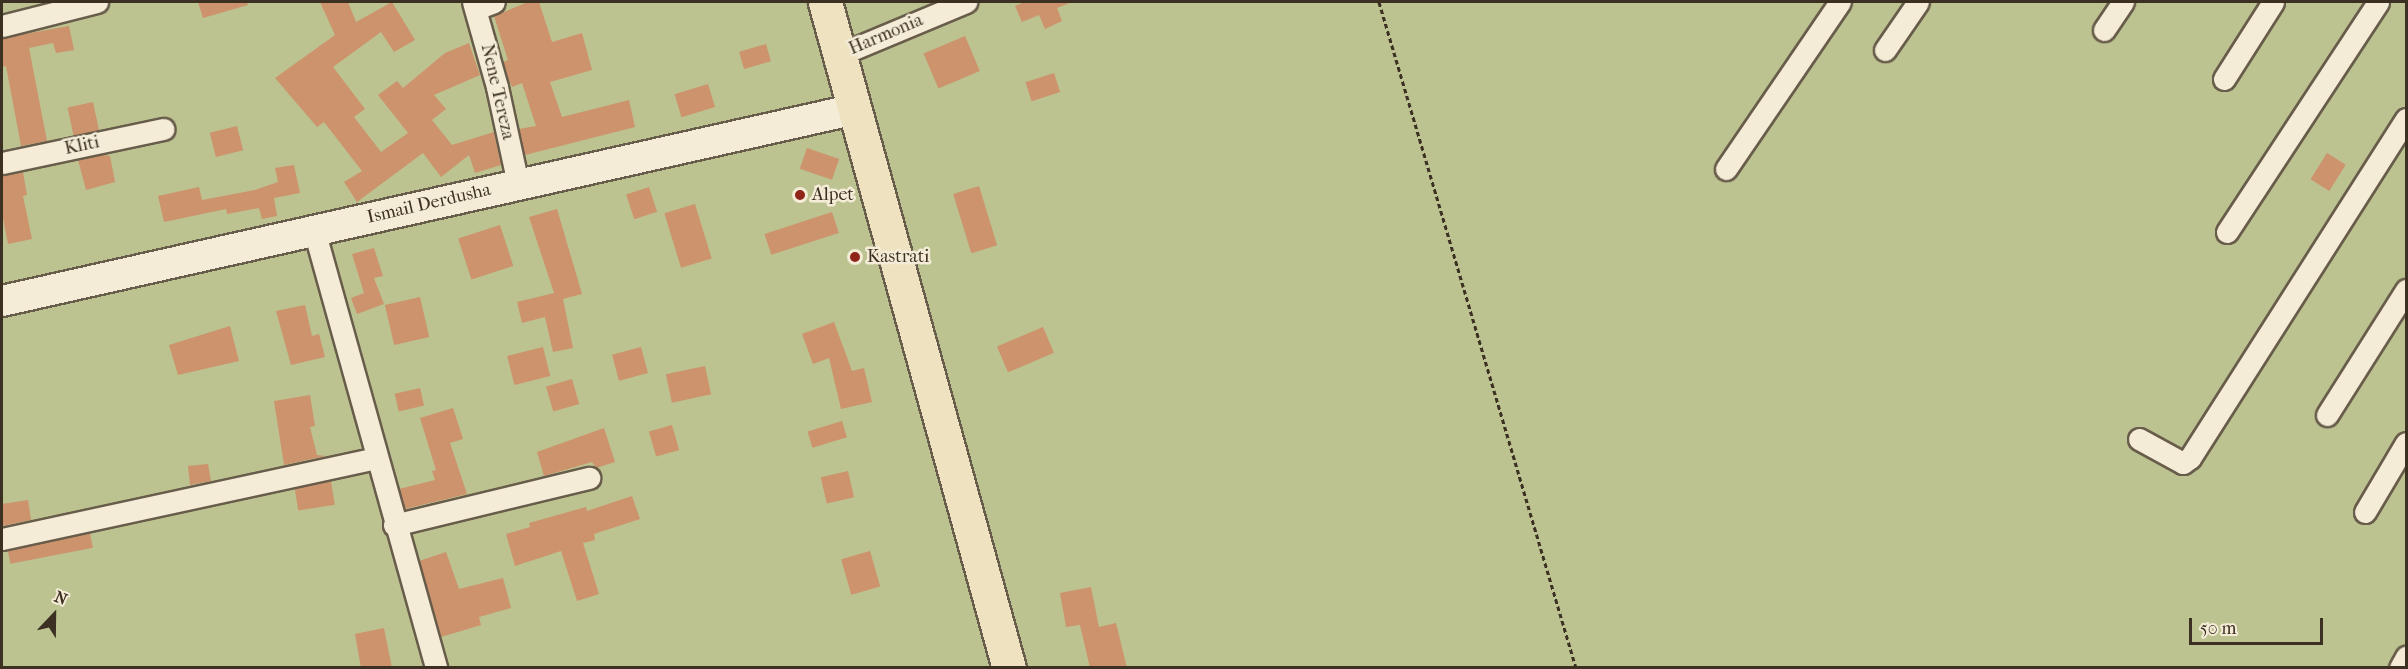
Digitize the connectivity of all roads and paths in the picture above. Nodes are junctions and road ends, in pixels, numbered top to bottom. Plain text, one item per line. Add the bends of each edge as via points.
1 (97, 2) edge
2 (825, 2) edge
3 (966, 2) edge
4 (1379, 2) edge
5 (1839, 2) edge
6 (1918, 2) edge
7 (2123, 2) edge
8 (2273, 2) edge
9 (2378, 2) edge
10 (481, 4) edge
11 (2, 26) edge
12 (2104, 30) dead end
13 (1885, 50) dead end
14 (839, 55) junction
15 (2224, 79) dead end
16 (856, 109) junction
17 (2406, 119) edge
18 (163, 129) dead end
19 (2, 164) edge
20 (1726, 169) dead end
21 (518, 184) junction
22 (314, 230) junction
23 (2227, 232) dead end
24 (2406, 290) edge
25 (2, 301) edge
26 (2326, 415) dead end
27 (2139, 439) dead end
28 (2406, 444) edge
29 (376, 459) junction
30 (589, 478) dead end
31 (2365, 512) dead end
32 (394, 525) junction
33 (2, 539) edge
34 (2406, 657) edge
35 (436, 668) edge
36 (1009, 668) edge
37 (1576, 668) edge
38 (2400, 668) edge

1 - 11 street
2 - 14 main road
3 - 14 street, Harmonia
4 - 37 path
5 - 20 street
6 - 13 street
7 - 12 street
8 - 15 street
9 - 23 street
10 - 21 street, Nene Tereza
14 - 16 main road
16 - 21 main road, Ismail Derdusha
16 - 36 main road
17 - 27 street via 2190,458 2183,463
18 - 19 street, Kliti
21 - 22 main road, Ismail Derdusha
22 - 25 main road, Ismail Derdusha
22 - 29 street
24 - 26 street
28 - 31 street
29 - 32 street
29 - 33 street
30 - 32 street
32 - 35 street
34 - 38 street

